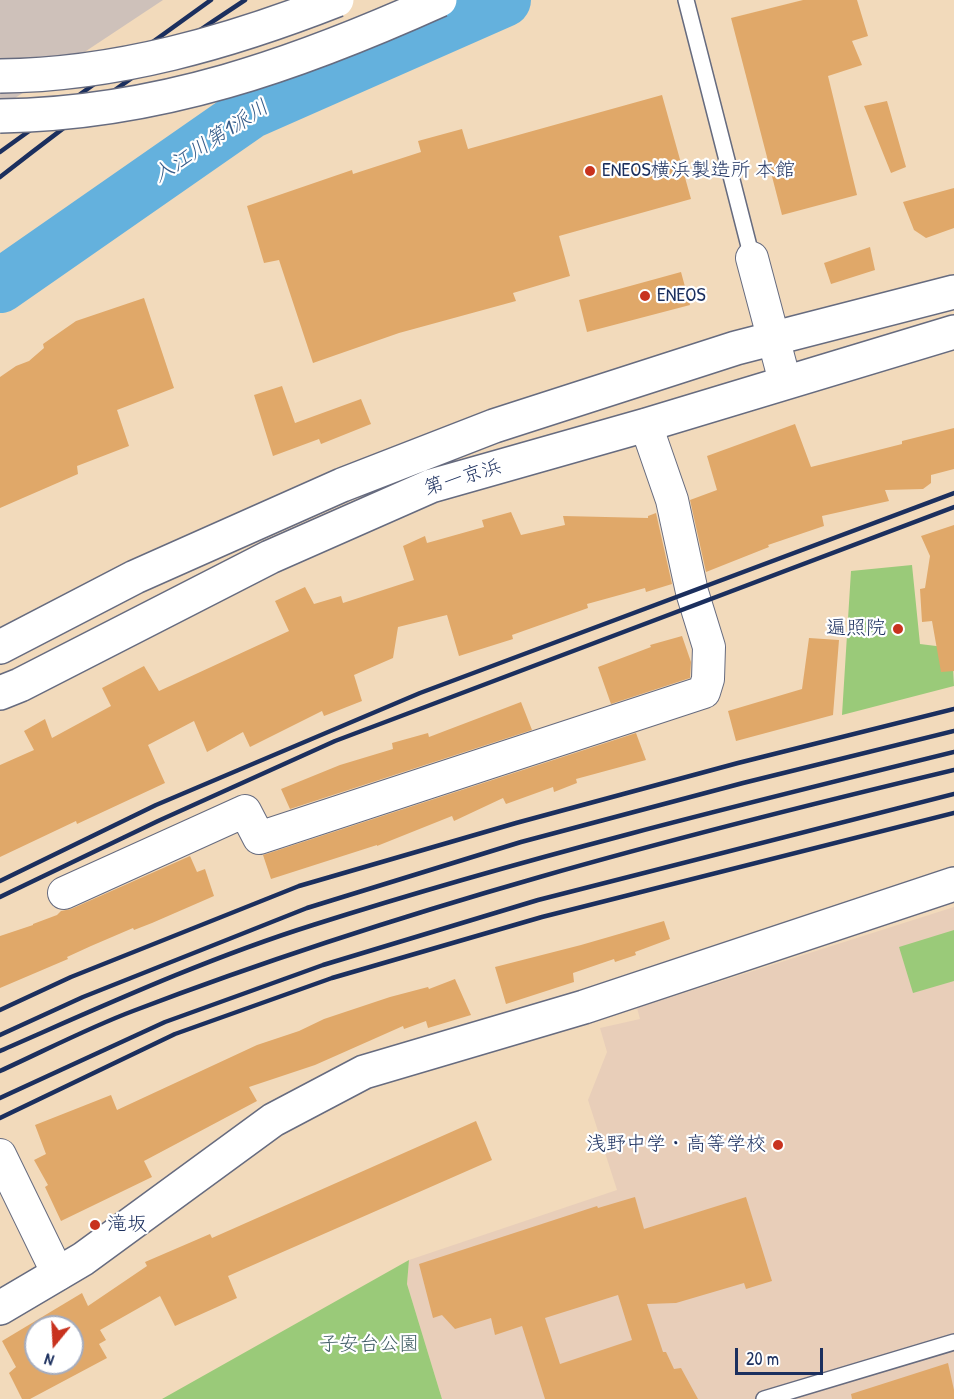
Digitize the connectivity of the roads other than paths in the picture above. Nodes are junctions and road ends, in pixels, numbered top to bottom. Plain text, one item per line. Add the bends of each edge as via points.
1 (337, 0) edge
2 (440, 0) edge
3 (686, 0) edge
4 (0, 76) edge
5 (0, 116) edge
6 (753, 258) joint
7 (954, 292) edge
8 (954, 332) edge
9 (774, 339) junction
10 (785, 382) junction
11 (646, 425) junction
12 (0, 647) edge
13 (0, 693) edge
14 (954, 884) edge
15 (64, 893) dead end
16 (0, 1155) edge
17 (58, 1274) junction
18 (0, 1308) edge
19 (954, 1342) edge
20 (764, 1399) edge

1 - 4 main road, bridge via 191,49 87,70
2 - 5 main road, bridge via 279,66 210,87 90,110
3 - 6 lane
6 - 9 street
7 - 9 main road, 第一京浜
8 - 10 main road, 第一京浜
9 - 10 street
9 - 12 main road, 第一京浜 via 693,361 494,426 342,485 135,577
10 - 11 main road, 第一京浜
11 - 13 main road, 第一京浜 via 431,486 270,557
11 - 15 street via 672,500 692,592 709,647 704,692 259,838 245,811
14 - 17 main road via 585,1007 364,1072 273,1120
16 - 17 street
17 - 18 main road
19 - 20 lane

